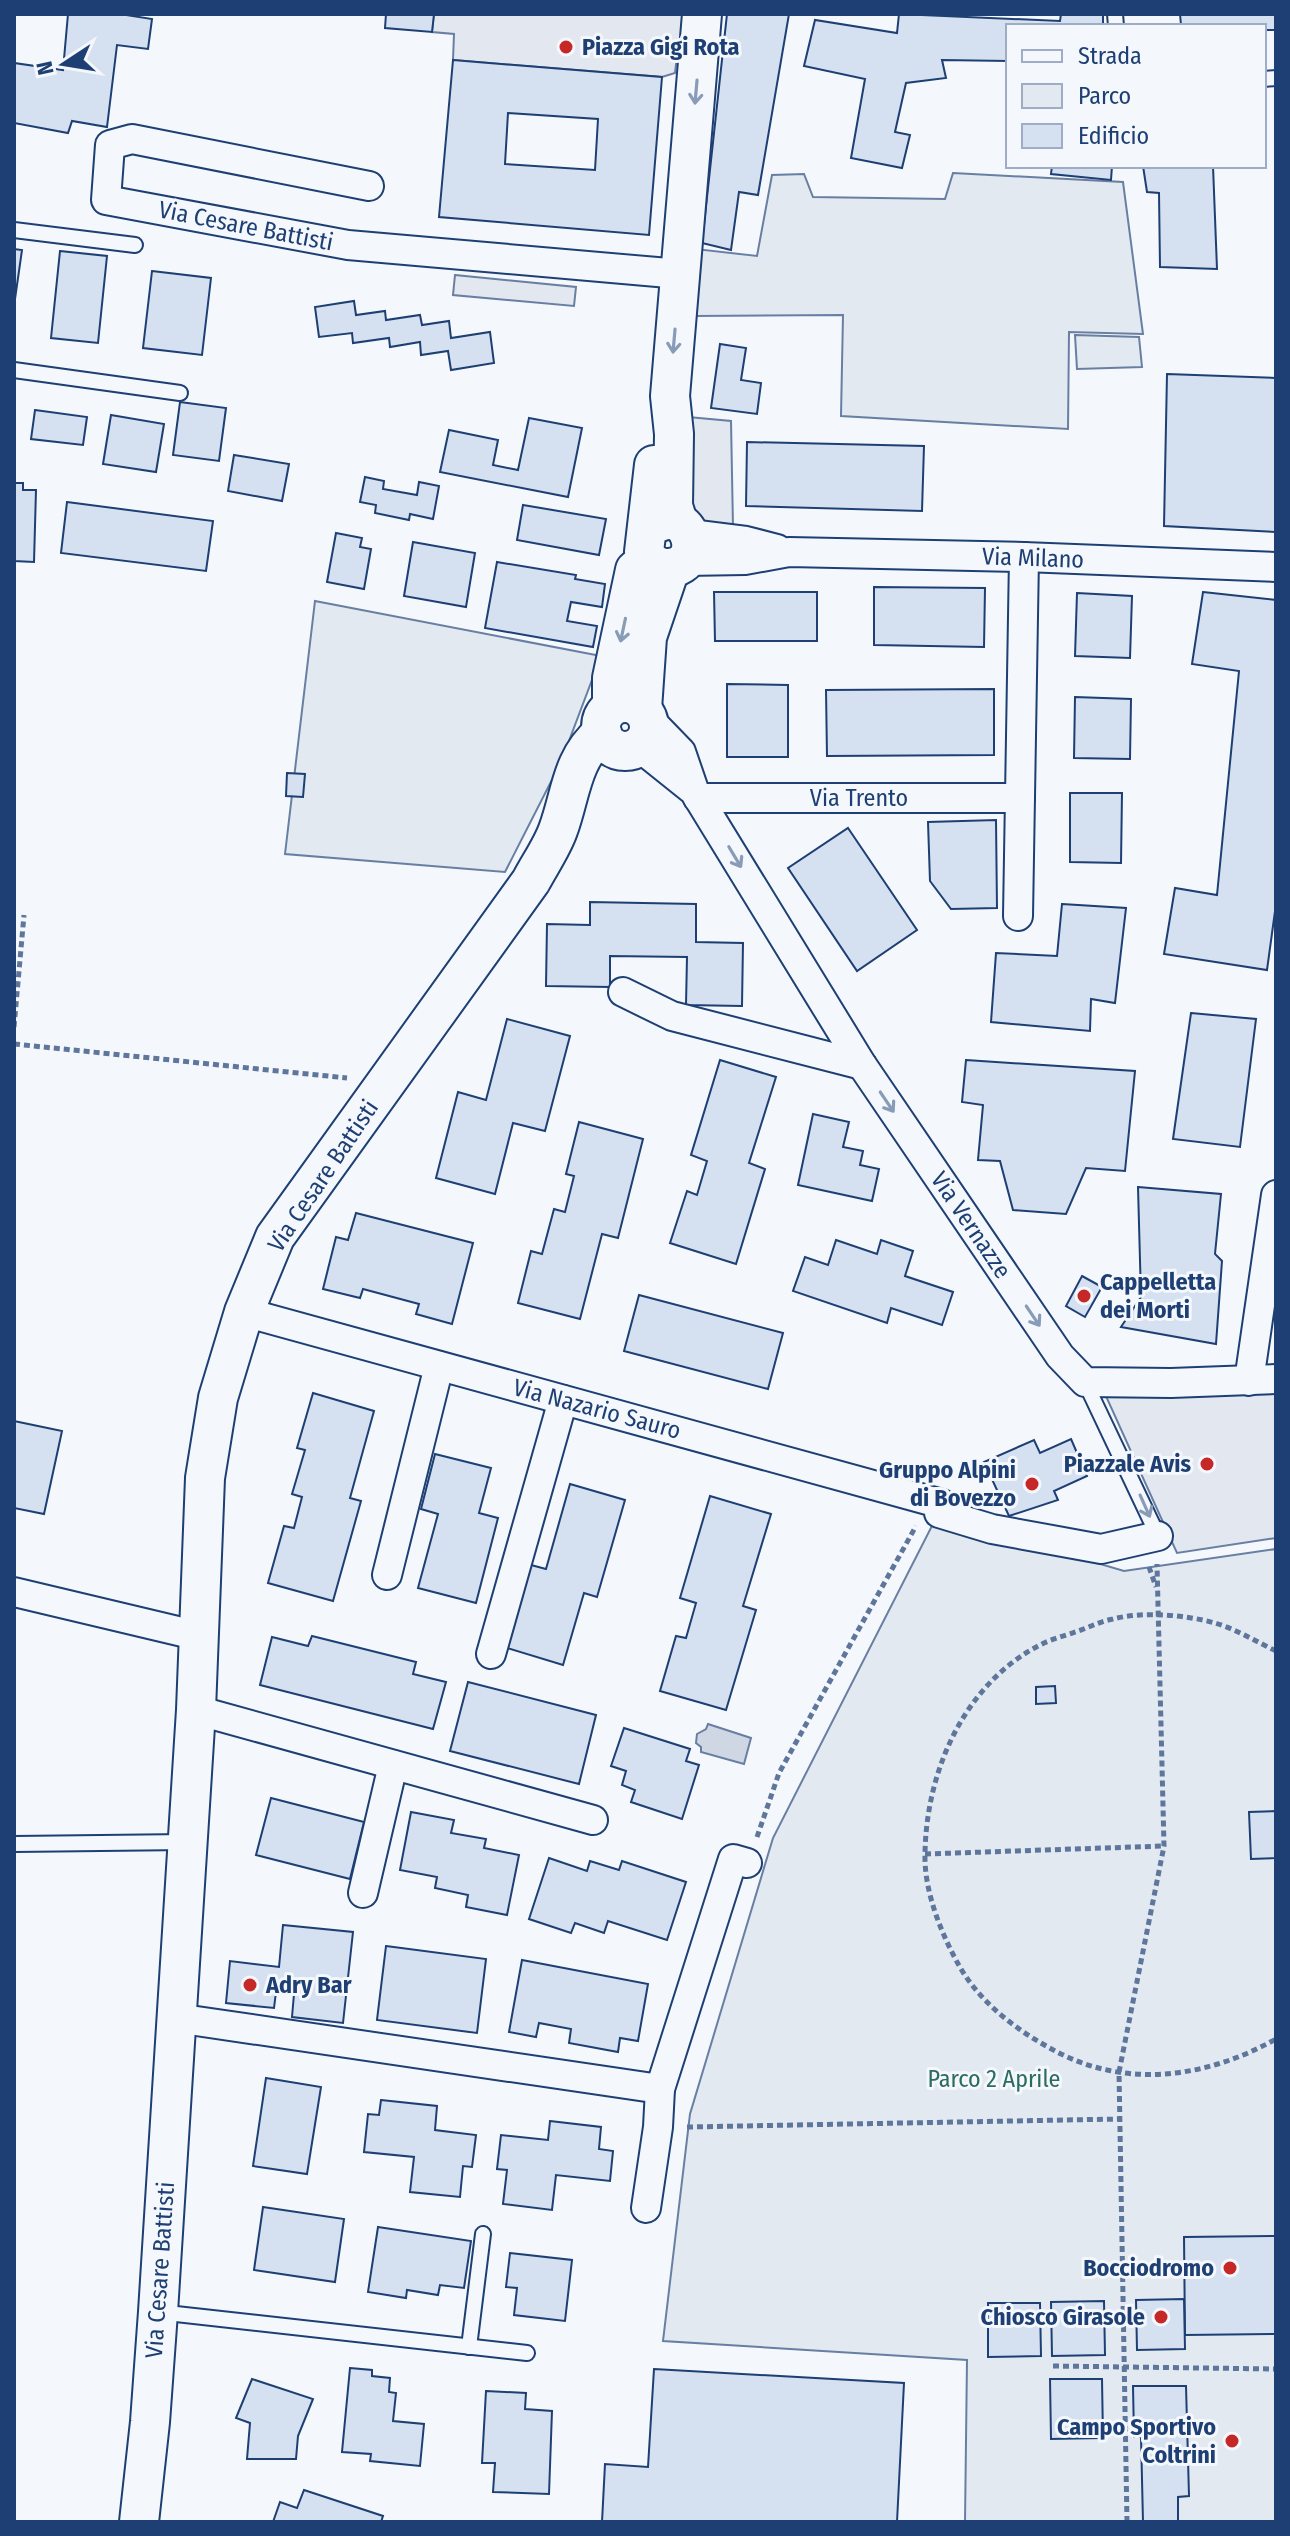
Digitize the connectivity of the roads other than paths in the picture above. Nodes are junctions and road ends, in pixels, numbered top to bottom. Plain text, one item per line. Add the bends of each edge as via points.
1 (702, 14) edge
2 (357, 183) dead end
3 (14, 230) edge
4 (135, 245) dead end
5 (680, 274) junction
6 (14, 370) edge
7 (180, 393) dead end
8 (670, 546) junction
9 (1024, 557) junction
10 (1276, 567) edge
11 (628, 727) junction
12 (696, 794) junction
13 (1020, 798) junction
14 (1018, 916) dead end
15 (623, 992) dead end
16 (862, 1065) junction
17 (1276, 1195) edge
18 (244, 1312) junction
19 (439, 1366) junction
20 (1263, 1380) edge
21 (1085, 1382) junction
22 (563, 1400) junction
23 (1164, 1536) joint
24 (387, 1575) dead end
25 (14, 1592) edge
26 (199, 1636) junction
27 (491, 1654) dead end
28 (196, 1710) junction
29 (393, 1765) junction
30 (593, 1820) dead end
31 (187, 1842) junction
32 (14, 1844) edge
33 (747, 1863) road end
34 (363, 1893) dead end
35 (176, 2018) junction
36 (660, 2089) junction
37 (646, 2208) dead end
38 (483, 2234) dead end
39 (158, 2312) junction
40 (469, 2347) junction
41 (527, 2353) dead end
42 (139, 2522) edge

1 -> 5 street
2 - 5 street, Via Cesare Battisti via 132,139 110,145 106,200 348,245
3 - 4 lane
5 -> 8 street via 670,396 650,489
6 - 7 lane
8 - 9 street, Via Milano via 745,560 789,552
8 - 11 street
9 - 10 street, Via Milano
9 - 13 street
11 - 12 street, Via Vernazze
11 - 18 street, Via Cesare Battisti via 584,751 558,831 531,881 275,1237
12 - 13 street, Via Trento
12 -> 16 street, Via Vernazze
13 - 14 street
15 - 16 street via 672,1016
16 -> 21 street, Via Vernazze via 1060,1356
17 - 20 street
18 - 19 street, Via Nazario Sauro
18 - 26 street, Via Cesare Battisti via 218,1398 205,1478
19 - 22 street, Via Nazario Sauro
19 - 24 street
20 - 21 street
21 -> 23 lane
22 - 23 street, Via Nazario Sauro via 934,1507 992,1529 1101,1549
22 - 27 street
25 - 26 street
26 - 28 street, Via Cesare Battisti
28 - 29 street
28 - 31 street, Via Cesare Battisti
29 - 30 street
29 - 34 street
31 - 32 lane
31 - 35 street, Via Cesare Battisti
33 - 36 street via 733,1859
35 - 36 street
35 - 39 street, Via Cesare Battisti
36 - 37 street
38 - 40 lane
39 - 40 lane
39 - 42 street, Via Cesare Battisti
40 - 41 lane

